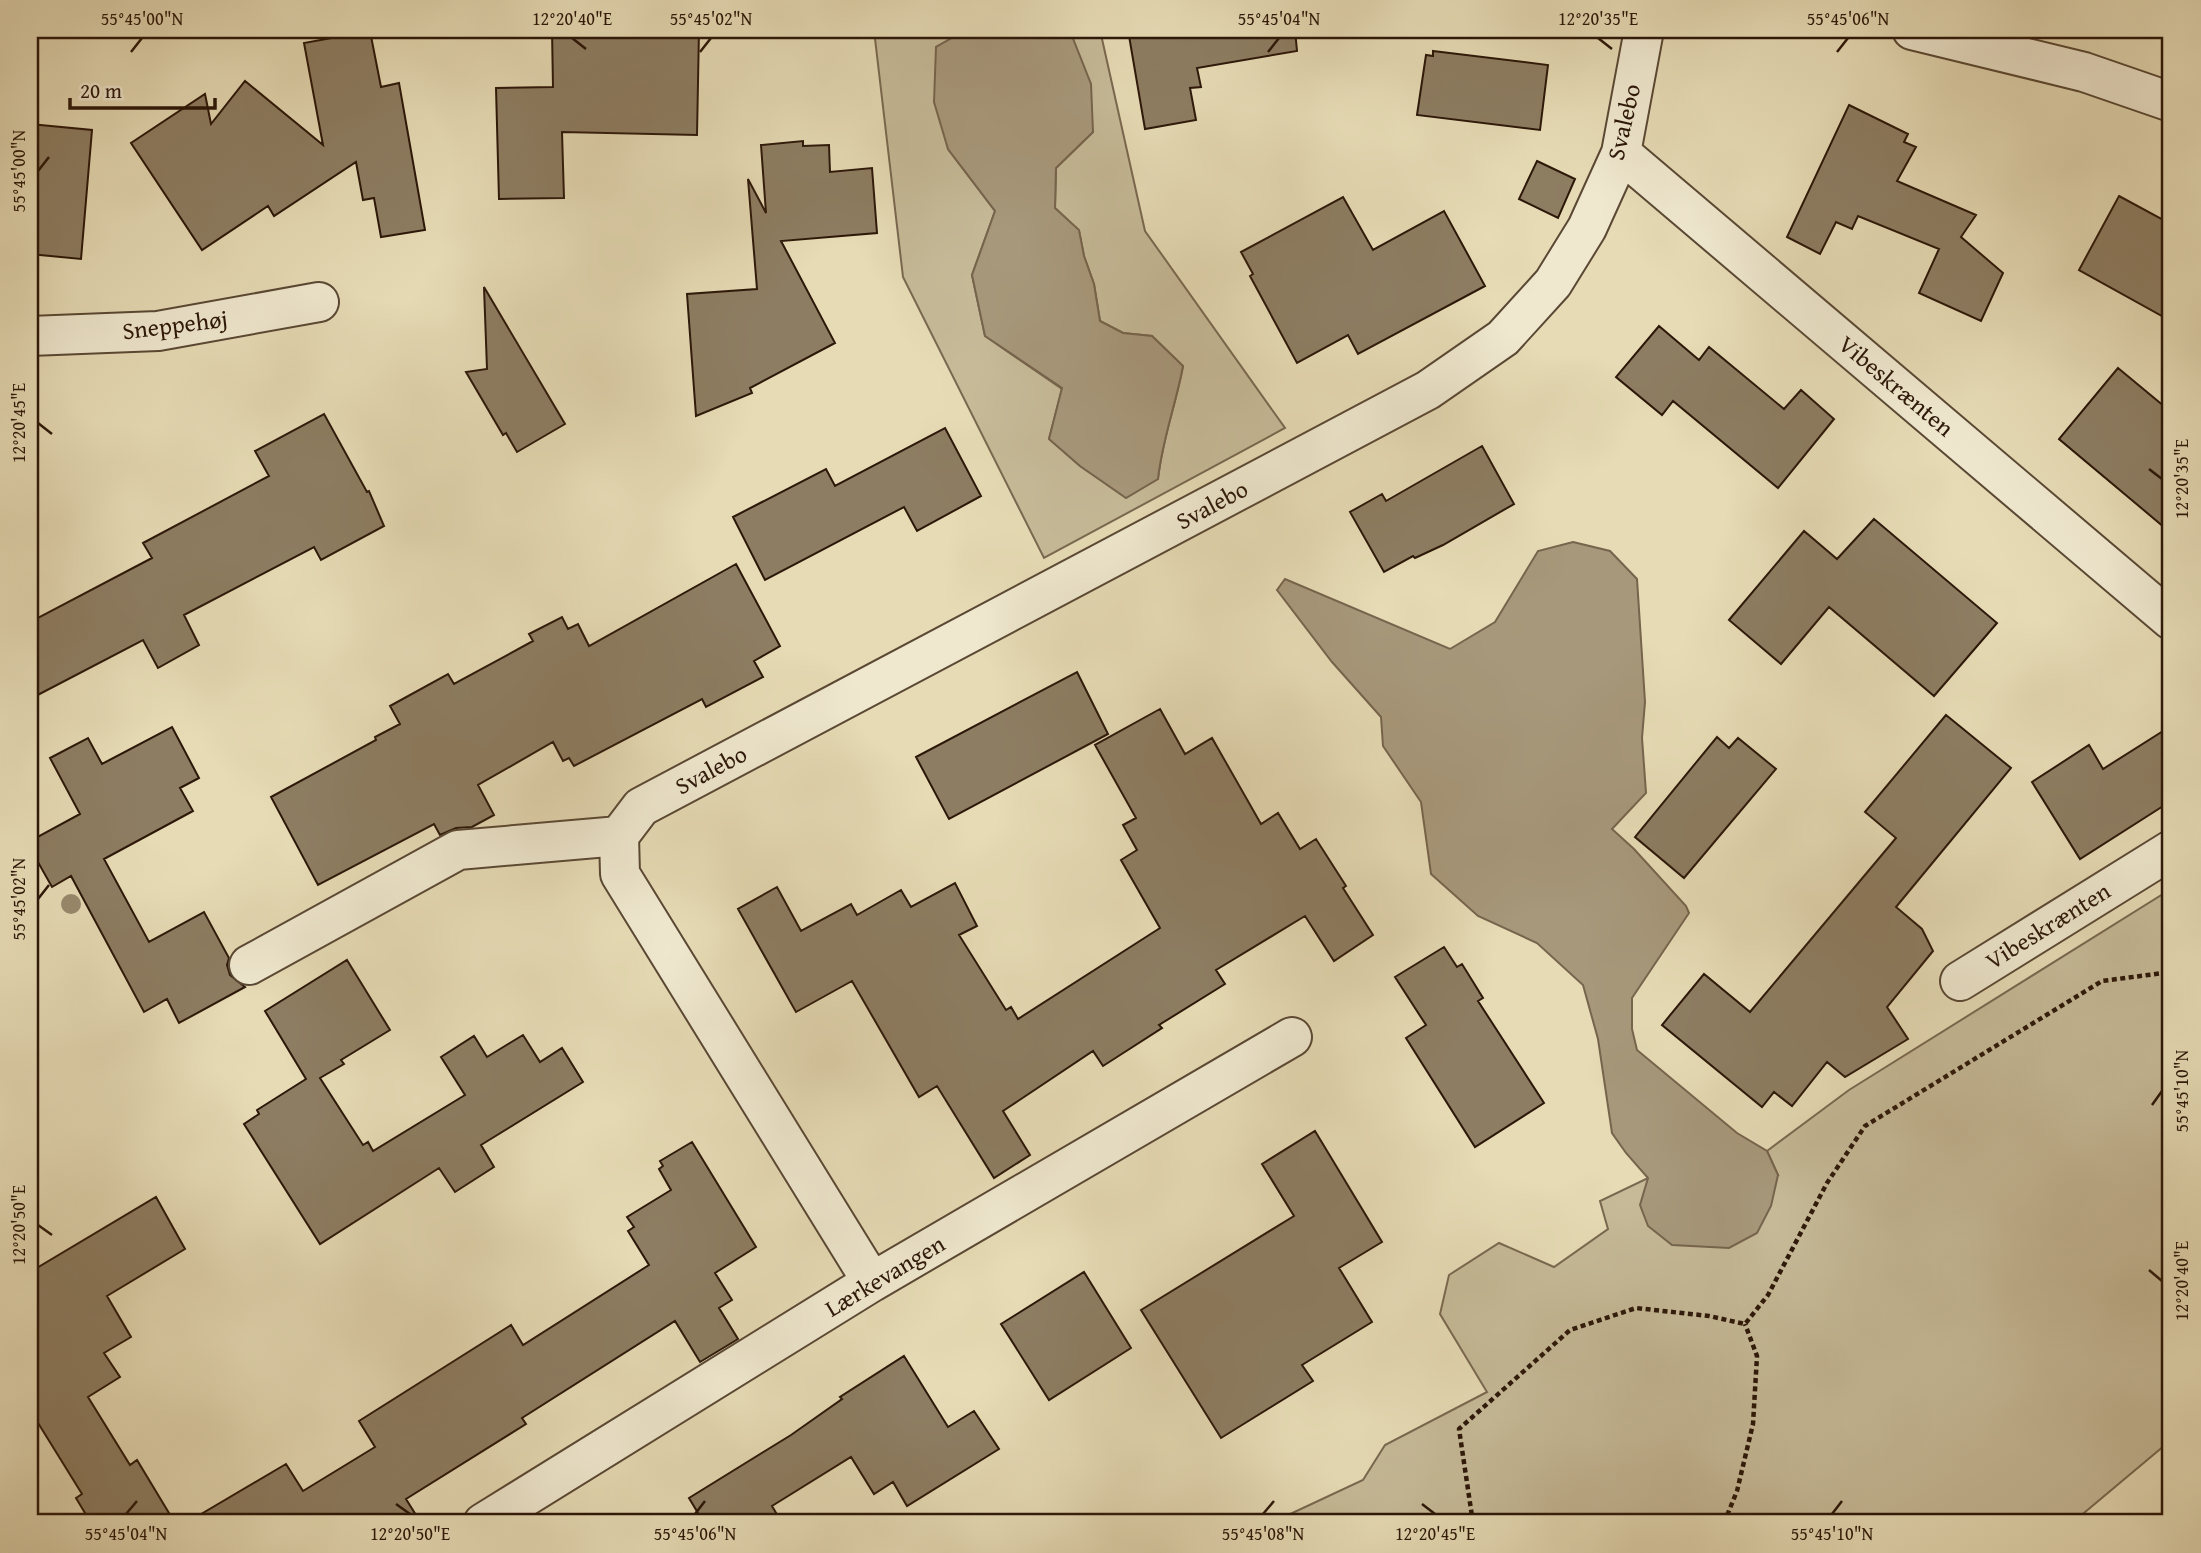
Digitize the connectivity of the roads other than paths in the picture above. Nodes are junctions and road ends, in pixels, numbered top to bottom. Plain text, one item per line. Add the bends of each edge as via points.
1 (1644, 30) edge
2 (1912, 30) edge
3 (2171, 102) edge
4 (1621, 153) junction
5 (319, 302) dead end
6 (30, 336) edge
7 (2171, 620) edge
8 (619, 836) junction
9 (2171, 850) edge
10 (249, 965) dead end
11 (1960, 981) dead end
12 (1292, 1037) dead end
13 (872, 1282) junction
14 (483, 1523) edge

1 - 4 street, Svalebo
2 - 3 street via 2084,72
4 - 7 street, Vibeskrænten
4 - 8 street, Svalebo via 1587,228 1553,283 1503,338 1428,390 641,807
5 - 6 street, Sneppehøj via 158,331
8 - 10 street via 458,850
8 - 13 street via 620,874
9 - 11 street, Vibeskrænten
12 - 13 street, Lærkevangen
13 - 14 street, Lærkevangen

